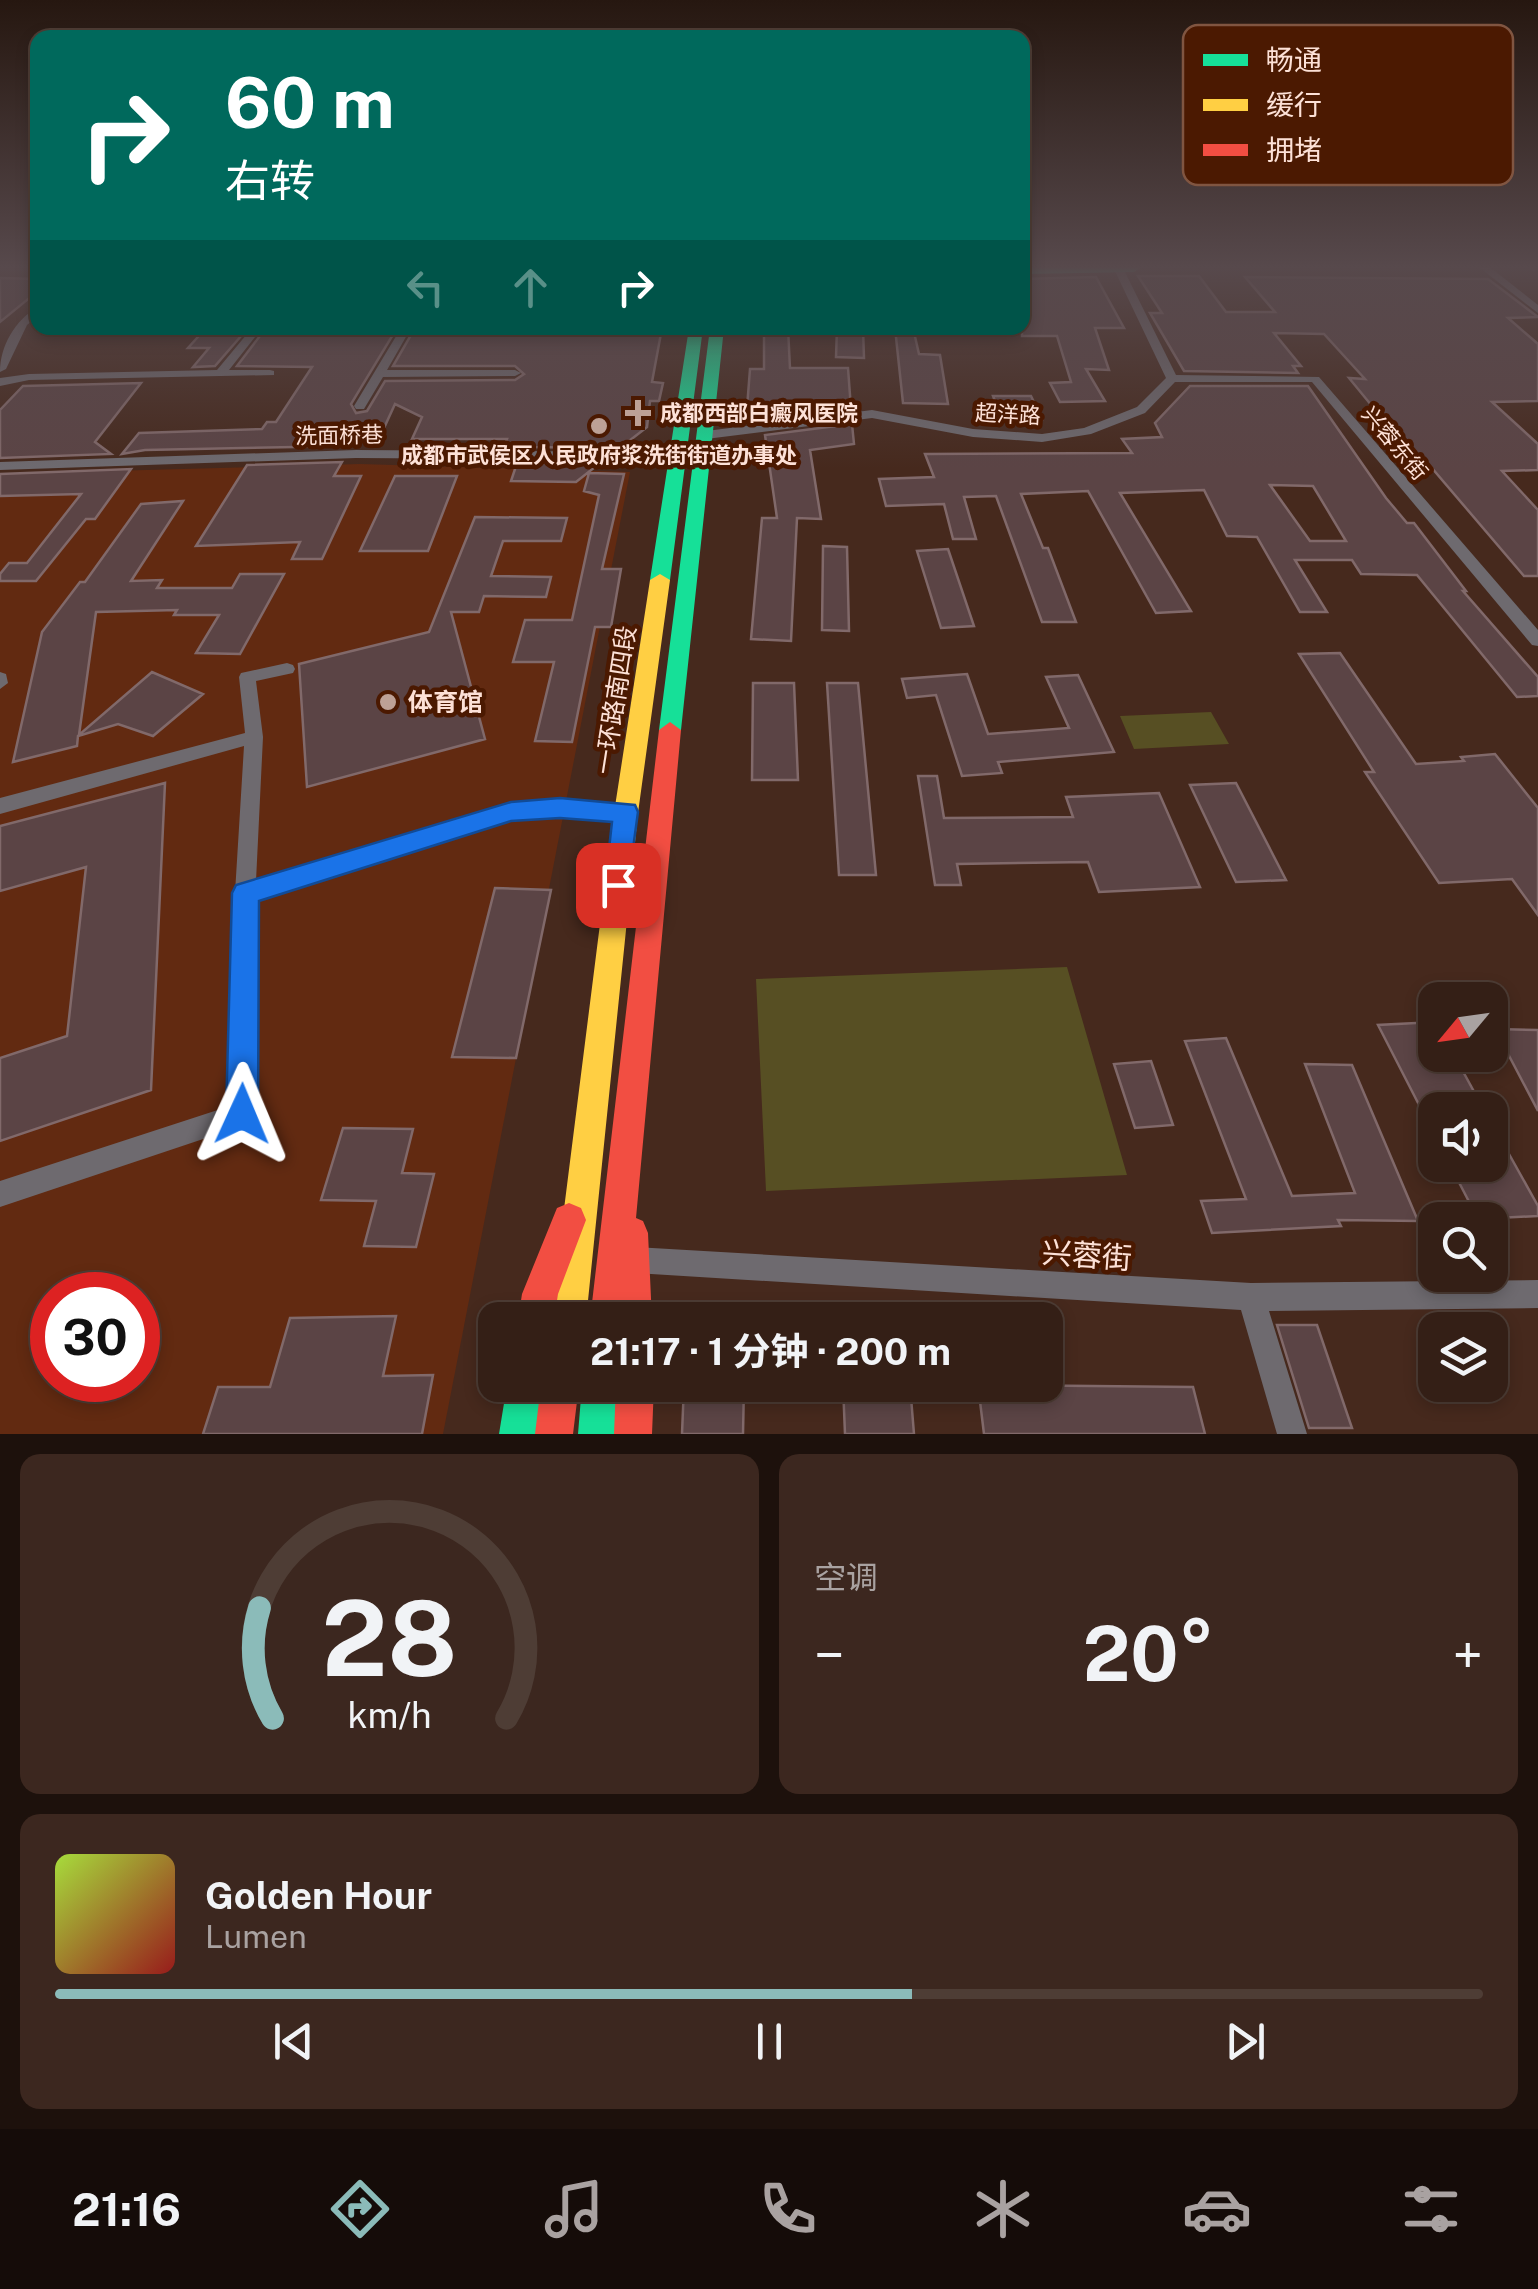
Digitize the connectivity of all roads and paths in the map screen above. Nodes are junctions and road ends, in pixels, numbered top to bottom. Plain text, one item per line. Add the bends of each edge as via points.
1 (16, 335) edge
2 (252, 335) edge
3 (402, 335) edge
4 (695, 335) edge
5 (716, 335) edge
6 (1151, 335) edge
7 (0, 369) edge
8 (270, 372) dead end
9 (515, 372) dead end
10 (221, 374) junction
11 (379, 374) junction
12 (1172, 378) junction
13 (0, 382) edge
14 (360, 406) dead end
15 (706, 435) junction
16 (680, 456) junction
17 (0, 466) edge
18 (1538, 642) edge
19 (287, 669) dead end
20 (254, 737) junction
21 (0, 806) edge
22 (626, 812) junction
23 (245, 893) junction
24 (624, 1162) junction
25 (586, 1175) junction
26 (0, 1194) edge
27 (633, 1260) junction
28 (1538, 1294) edge
29 (1251, 1298) junction
30 (539, 1302) edge
31 (570, 1302) edge
32 (610, 1302) edge
33 (634, 1302) edge
34 (523, 1402) edge
35 (558, 1402) edge
36 (600, 1402) edge
37 (634, 1402) edge
38 (518, 1434) edge
39 (554, 1434) edge
40 (597, 1434) edge
41 (633, 1434) edge
42 (1292, 1434) edge

1 - 7 street
2 - 10 street
3 - 11 street
4 - 16 main road, 一环路南四段
5 - 15 main road
6 - 12 street
8 - 10 street
9 - 11 street
10 - 13 street
11 - 14 street
12 - 15 street, 超洋路 via 1141,410 1087,431 1042,438 872,414
12 - 18 street, 兴蓉东街 via 1315,379
15 - 24 main road
16 - 17 street, 洗面桥巷 via 356,454
16 - 22 main road, 一环路南四段
19 - 20 street via 247,677
20 - 21 street
20 - 23 street
22 - 23 street via 511,812
22 - 25 main road, 一环路南四段
23 - 26 street via 242,1114
24 - 27 main road
24 - 32 main road
25 - 30 main road
25 - 31 main road, 一环路南四段
27 - 29 street, 兴蓉街
27 - 33 main road
28 - 29 street, 兴蓉街
29 - 42 street
34 - 38 main road
35 - 39 main road
36 - 40 main road
37 - 41 main road

